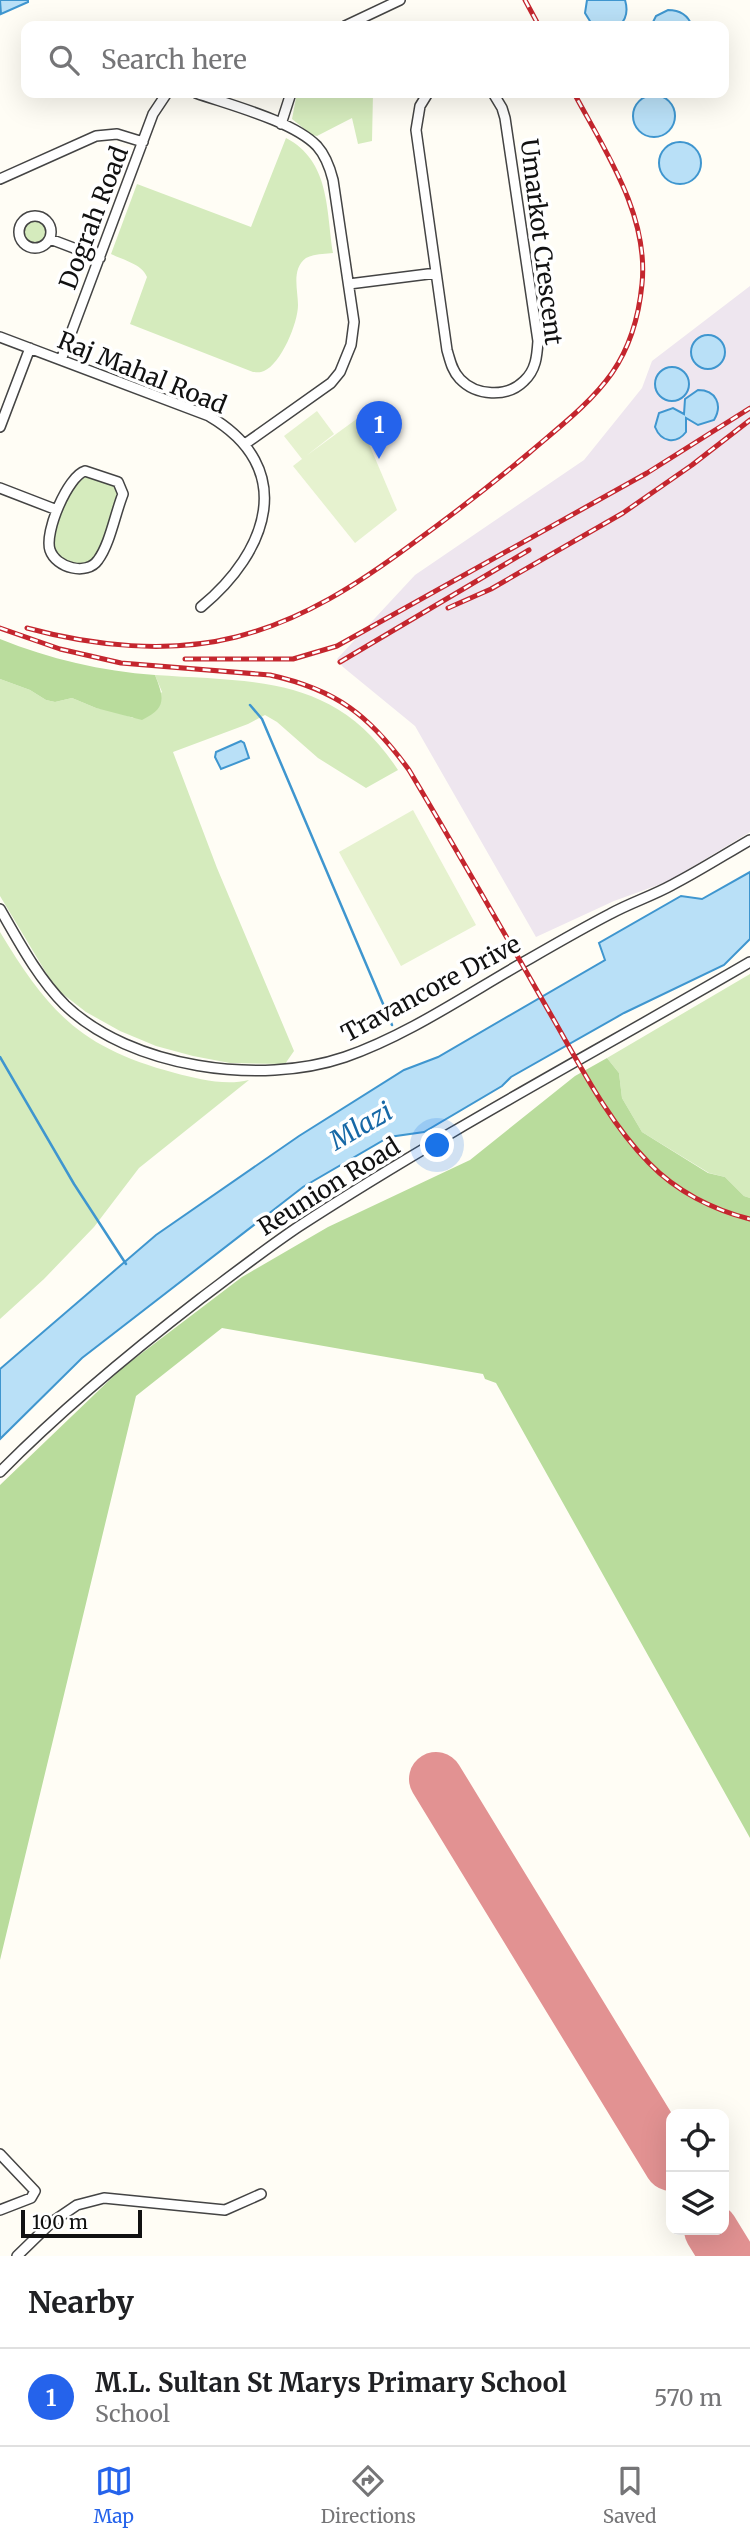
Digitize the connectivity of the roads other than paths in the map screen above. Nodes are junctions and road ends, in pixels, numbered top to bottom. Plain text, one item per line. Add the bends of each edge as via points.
1 (400, 0) edge
2 (356, 21) edge
3 (164, 98) edge
4 (210, 98) edge
5 (289, 98) edge
6 (425, 98) edge
7 (497, 98) edge
8 (281, 124) junction
9 (143, 142) junction
10 (0, 179) edge
11 (50, 239) dead end
12 (100, 258) junction
13 (436, 272) junction
14 (349, 284) junction
15 (0, 337) edge
16 (30, 348) junction
17 (61, 360) junction
18 (0, 427) edge
19 (245, 444) junction
20 (0, 488) edge
21 (57, 510) junction
22 (201, 607) dead end
23 (750, 840) edge
24 (0, 909) edge
25 (750, 962) edge
26 (0, 1472) edge
27 (0, 2154) edge
28 (261, 2194) dead end
29 (0, 2210) edge
30 (17, 2256) edge

1 - 2 street
3 - 9 street, Dograh Road
4 - 8 street
5 - 8 street
6 - 13 street, Umarkot Crescent via 416,130
7 - 13 street, Umarkot Crescent via 505,118 538,341 533,370 525,381 507,391 485,393 459,379 447,349
8 - 14 street via 317,146 330,166
9 - 10 street via 117,134 96,136
9 - 12 street, Dograh Road
11 - 12 street
12 - 17 street, Dograh Road
13 - 14 street
14 - 19 street via 354,334 340,372 316,395
15 - 16 street, Raj Mahal Road
16 - 17 street, Raj Mahal Road
16 - 18 street
17 - 19 street, Raj Mahal Road via 209,416
19 - 22 street, Raj Mahal Road via 262,481 261,524 250,552 220,591
20 - 21 street
21 - 21 street via 77,473 91,471 122,488 100,558 91,568 77,569 53,557 48,543
23 - 24 street, Travancore Drive via 384,1041 333,1061 292,1069 207,1068 150,1052 106,1033 52,990
25 - 26 street, Reunion Road via 298,1227 148,1339 67,1407
27 - 29 street via 35,2191 31,2198
28 - 30 street via 225,2210 104,2198 77,2205

